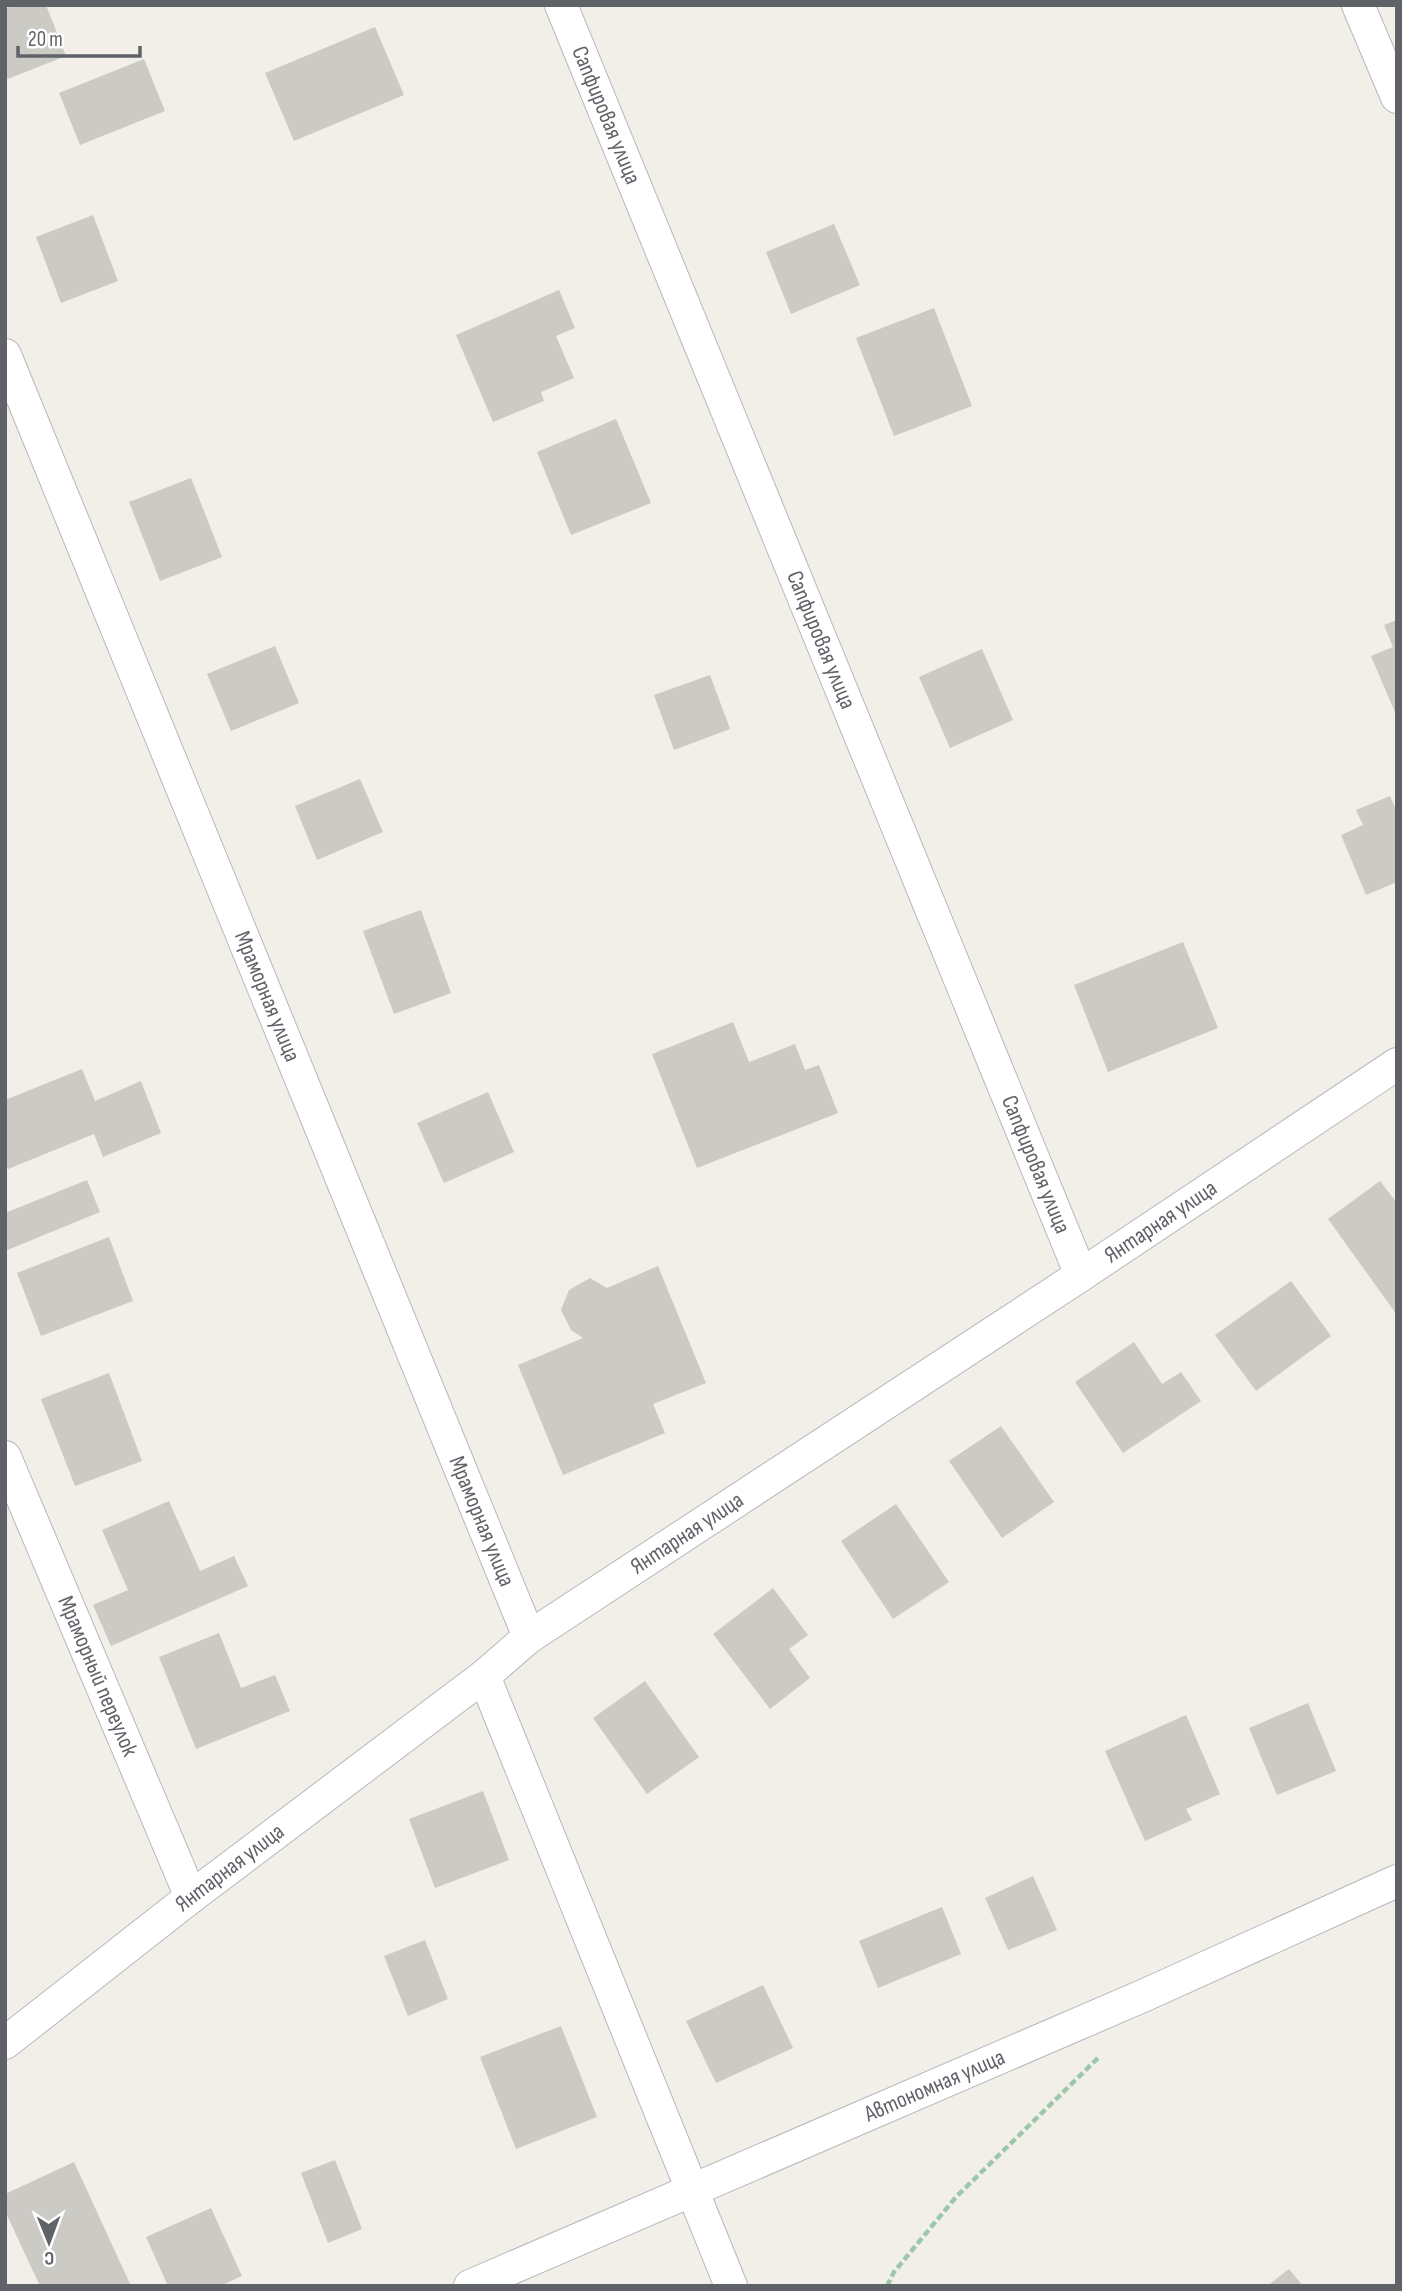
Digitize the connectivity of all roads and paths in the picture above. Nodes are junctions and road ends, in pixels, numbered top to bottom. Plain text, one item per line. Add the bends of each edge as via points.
1 (561, 5) edge
2 (1358, 5) edge
3 (1397, 97) edge
4 (5, 355) edge
5 (1397, 1064) edge
6 (1081, 1275) junction
7 (5, 1457) edge
8 (529, 1637) junction
9 (484, 1676) junction
10 (1397, 1881) edge
11 (191, 1897) junction
12 (5, 2043) edge
13 (1105, 2050) dead end
14 (694, 2190) junction
15 (470, 2286) edge
16 (731, 2286) edge
17 (887, 2286) edge

1 - 6 street, Сапфировая улица
2 - 3 street
4 - 8 street, Мраморная улица
5 - 6 street, Янтарная улица
6 - 8 street, Янтарная улица
7 - 11 street, Мраморный переулок
8 - 9 street, Янтарная улица
9 - 11 street, Янтарная улица
9 - 14 street
10 - 14 street, Автономная улица
11 - 12 street, Янтарная улица
13 - 17 path via 956,2197
14 - 15 street, Автономная улица
14 - 16 street

